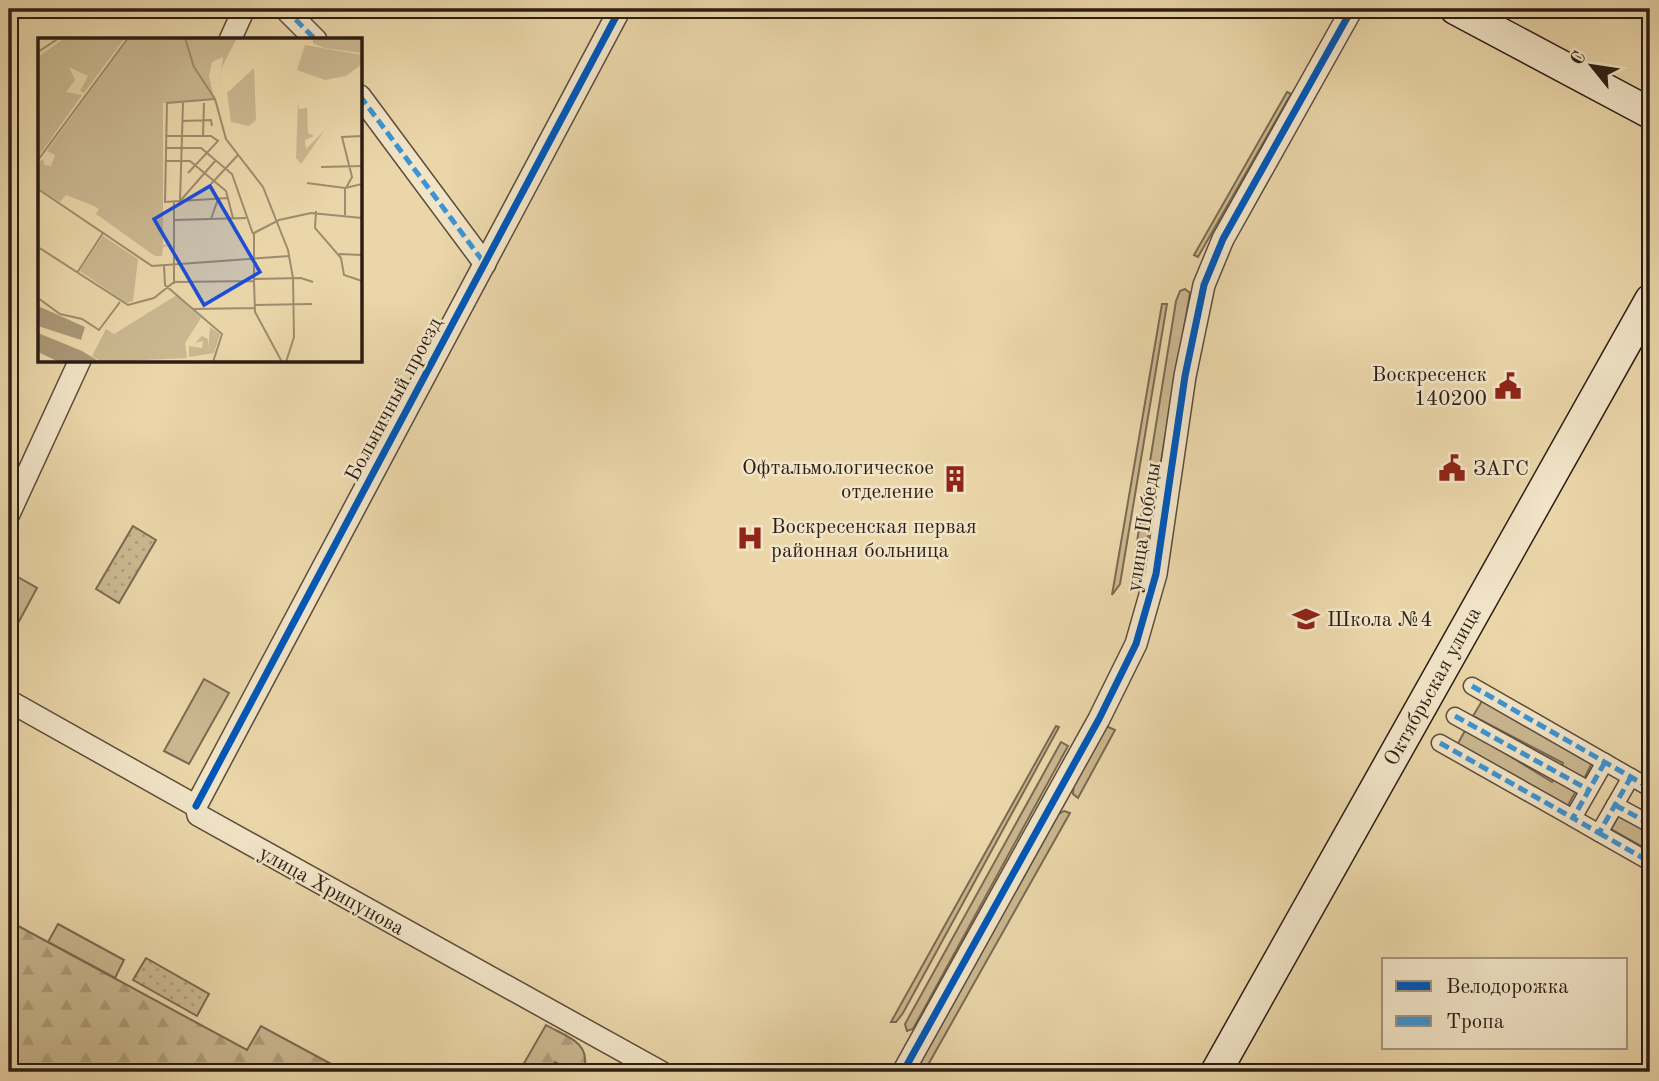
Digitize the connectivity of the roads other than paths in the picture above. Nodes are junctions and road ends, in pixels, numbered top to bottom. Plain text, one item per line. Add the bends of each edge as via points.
1 (244, 9) edge
2 (285, 9) edge
3 (620, 9) edge
4 (1352, 9) edge
5 (1455, 9) edge
6 (231, 38) edge
7 (314, 38) edge
8 (362, 99) edge
9 (1650, 113) edge
10 (485, 264) junction
11 (1650, 300) edge
12 (79, 362) edge
13 (9, 513) edge
14 (1472, 687) dead end
15 (9, 701) edge
16 (1455, 716) dead end
17 (1440, 743) dead end
18 (1605, 762) junction
19 (1631, 777) junction
20 (1650, 788) edge
21 (1589, 790) junction
22 (1615, 805) junction
23 (196, 806) junction
24 (1573, 818) junction
25 (1650, 824) edge
26 (1599, 833) junction
27 (1650, 862) edge
28 (661, 1072) edge
29 (903, 1072) edge
30 (1216, 1072) edge

1 - 6 street
2 - 7 street
3 - 10 street, Больничный проезд
4 - 29 street, улица Победы via 1223,239 1204,285 1185,376 1156,574 1136,644
5 - 9 main road
8 - 10 street
10 - 23 street, Больничный проезд
11 - 30 main road, Октябрьская улица
12 - 13 street
14 - 18 street
15 - 23 street, улица Хрипунова
16 - 21 street
17 - 24 street
18 - 19 street
18 - 21 street
19 - 20 street
19 - 22 street
21 - 24 street
22 - 25 street
22 - 26 street
23 - 28 street, улица Хрипунова via 198,815
24 - 26 street
26 - 27 street

